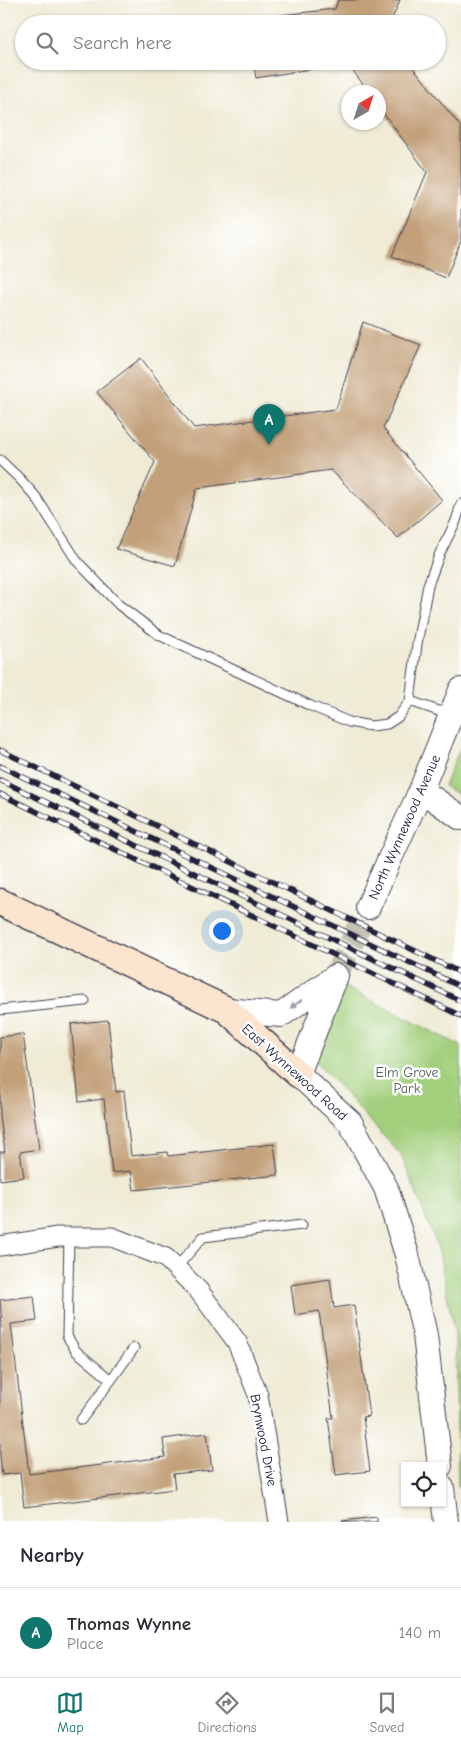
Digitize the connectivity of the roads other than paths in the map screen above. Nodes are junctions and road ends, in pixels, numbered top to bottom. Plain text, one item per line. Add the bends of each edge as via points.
1 (0, 460) edge
2 (461, 504) edge
3 (461, 690) edge
4 (410, 701) junction
5 (451, 716) junction
6 (421, 790) junction
7 (461, 818) edge
8 (0, 902) edge
9 (368, 907) tunnel mouth
10 (85, 1001) dead end
11 (0, 1010) edge
12 (227, 1010) junction
13 (298, 1074) junction
14 (302, 1225) dead end
15 (69, 1237) junction
16 (0, 1246) edge
17 (176, 1268) junction
18 (134, 1348) dead end
19 (110, 1380) junction
20 (81, 1420) dead end
21 (440, 1462) edge
22 (444, 1507) edge
23 (279, 1522) edge
24 (446, 1522) edge

1 - 4 lane via 36,497 77,561 119,604 159,635 350,722 371,726 387,724 398,717
2 - 4 lane via 428,585
3 - 5 street, North Wynnewood Avenue
4 - 5 lane
5 - 6 street, North Wynnewood Avenue
6 - 7 street
6 - 9 street, North Wynnewood Avenue
8 - 12 main road, East Wynnewood Road
10 - 11 lane
12 - 13 main road, East Wynnewood Road
13 -> 12 street via 336,976 281,1015
13 - 21 street, East Wynnewood Road via 350,1122 386,1188 407,1255 425,1334
14 - 17 lane via 203,1237
15 - 16 street, Brynwood Drive
15 - 17 street, Brynwood Drive via 112,1236 166,1258
15 - 19 lane via 67,1336 76,1352
17 - 23 street, Brynwood Drive via 199,1291 237,1342 258,1395
18 - 19 lane
19 - 20 lane
22 - 24 street

